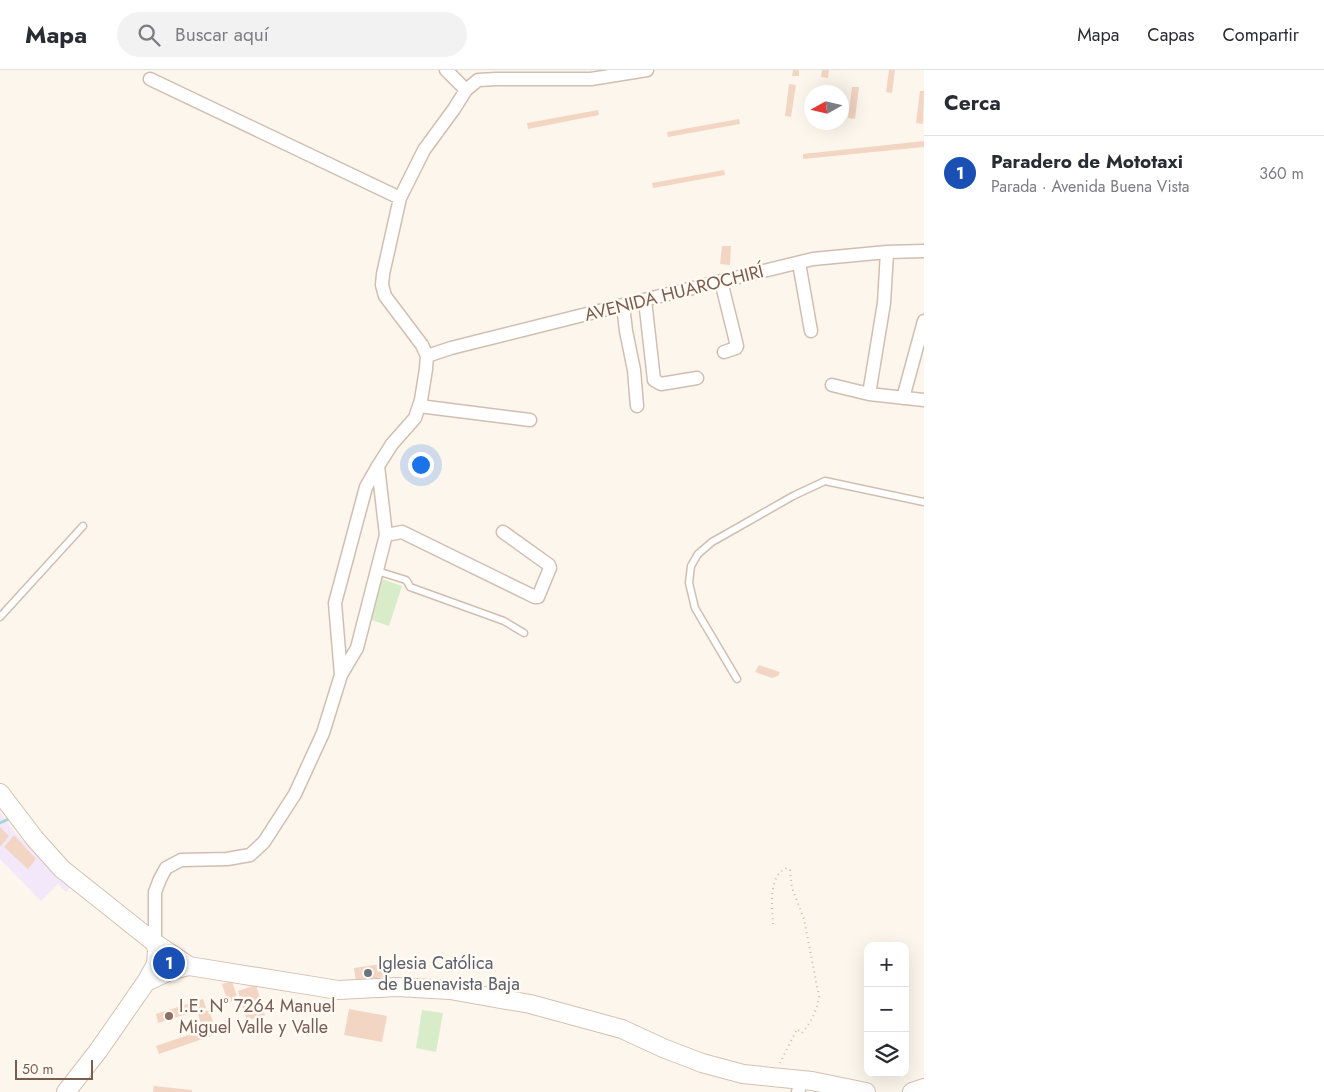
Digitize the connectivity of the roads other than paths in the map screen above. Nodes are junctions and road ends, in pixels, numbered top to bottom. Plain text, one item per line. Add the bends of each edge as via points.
1 (446, 70) edge
2 (647, 70) edge
3 (150, 78) dead end
4 (466, 90) junction
5 (400, 198) junction
6 (924, 251) edge
7 (887, 252) junction
8 (799, 263) junction
9 (721, 281) junction
10 (645, 300) junction
11 (623, 305) junction
12 (923, 327) edge
13 (811, 331) dead end
14 (724, 352) dead end
15 (427, 356) junction
16 (697, 378) dead end
17 (832, 385) dead end
18 (869, 394) junction
19 (903, 398) junction
20 (924, 400) edge
21 (419, 406) junction
22 (636, 406) dead end
23 (530, 420) dead end
24 (378, 466) junction
25 (924, 502) edge
26 (83, 526) dead end
27 (503, 532) dead end
28 (386, 535) junction
29 (377, 571) junction
30 (0, 617) edge
31 (524, 633) dead end
32 (341, 675) junction
33 (737, 679) dead end
34 (0, 793) edge
35 (155, 943) junction
36 (189, 966) junction
37 (146, 982) junction
38 (800, 1086) edge
39 (924, 1088) edge
40 (66, 1092) edge
41 (866, 1092) edge
42 (912, 1092) edge

1 - 4 street
2 - 4 street via 591,79 478,80
3 - 5 street
4 - 5 street via 424,150
5 - 15 street via 382,285 385,296
6 - 7 street, AVENIDA HUAROCHIRÍ
7 - 8 street, AVENIDA HUAROCHIRÍ
7 - 18 street via 884,303
8 - 9 street, AVENIDA HUAROCHIRÍ
8 - 13 street
9 - 10 street, AVENIDA HUAROCHIRÍ
9 - 14 street via 738,346
10 - 11 street, AVENIDA HUAROCHIRÍ
10 - 16 street via 654,380 661,384
11 - 15 street, AVENIDA HUAROCHIRÍ
11 - 22 street via 634,370
12 - 19 street
15 - 21 street
17 - 18 street
18 - 19 street
19 - 20 street
21 - 23 street
21 - 24 street via 415,418
24 - 28 street
24 - 32 street via 366,488 335,603
25 - 33 lane via 825,481 712,542 698,554 691,566 689,583 695,608
26 - 30 lane
27 - 28 street via 549,565 538,597 402,532
28 - 29 street
29 - 31 lane via 406,580 410,587 504,621
29 - 32 street via 358,648
32 - 35 street via 324,733 295,794 264,842 250,855 181,860 166,868 155,892
34 - 35 street via 62,869
35 - 36 street
35 - 37 street via 156,964
36 - 37 street
36 - 38 street via 338,990 450,990 530,1004 622,1029 702,1063 743,1074 777,1078
37 - 40 street
38 - 41 street
39 - 42 street

